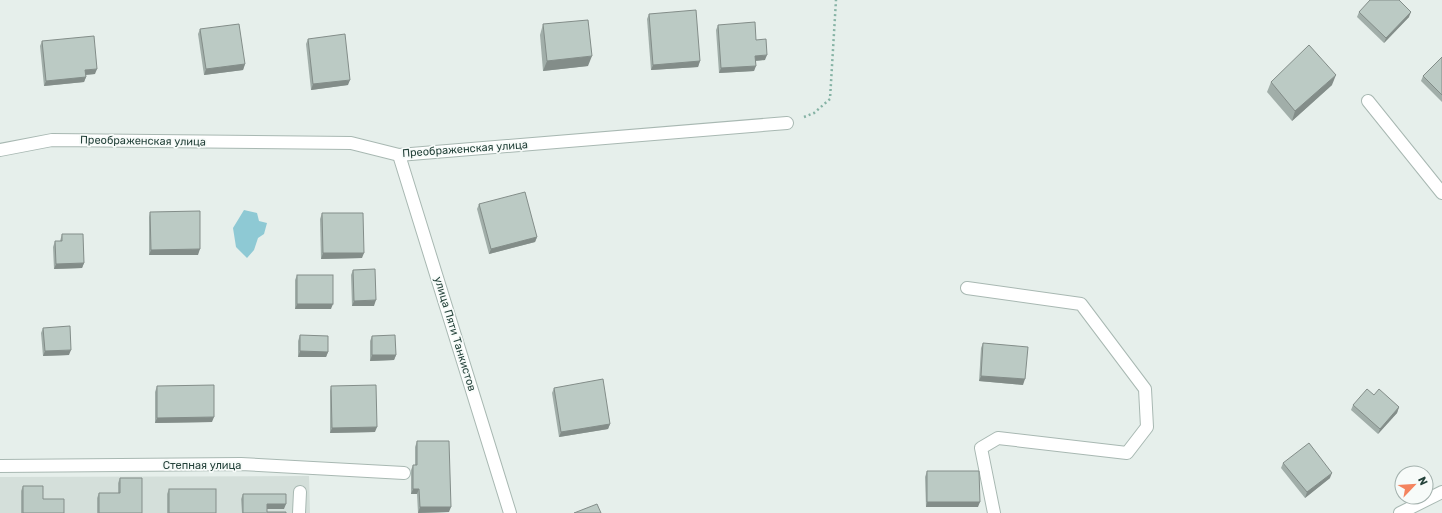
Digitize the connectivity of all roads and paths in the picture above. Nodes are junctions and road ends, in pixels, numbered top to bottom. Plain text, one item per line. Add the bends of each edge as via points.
1 (836, 0) edge
2 (1368, 100) dead end
3 (787, 124) joint
4 (0, 150) edge
5 (399, 155) junction
6 (1442, 193) edge
7 (967, 288) dead end
8 (0, 466) edge
9 (404, 473) dead end
10 (300, 492) dead end
11 (1442, 492) edge
12 (299, 513) edge
13 (510, 513) edge
14 (994, 513) edge
15 (1400, 513) edge

1 - 3 path via 830,99 814,113
2 - 6 street
3 - 5 street, Преображенская улица
4 - 5 street, Преображенская улица via 52,140 320,142 352,143
5 - 13 street, улица Пяти Танкистов
7 - 14 street via 1081,304 1145,390 1147,427 1128,453 998,438 982,448
8 - 9 street, Степная улица via 241,464
10 - 12 street
11 - 15 street

